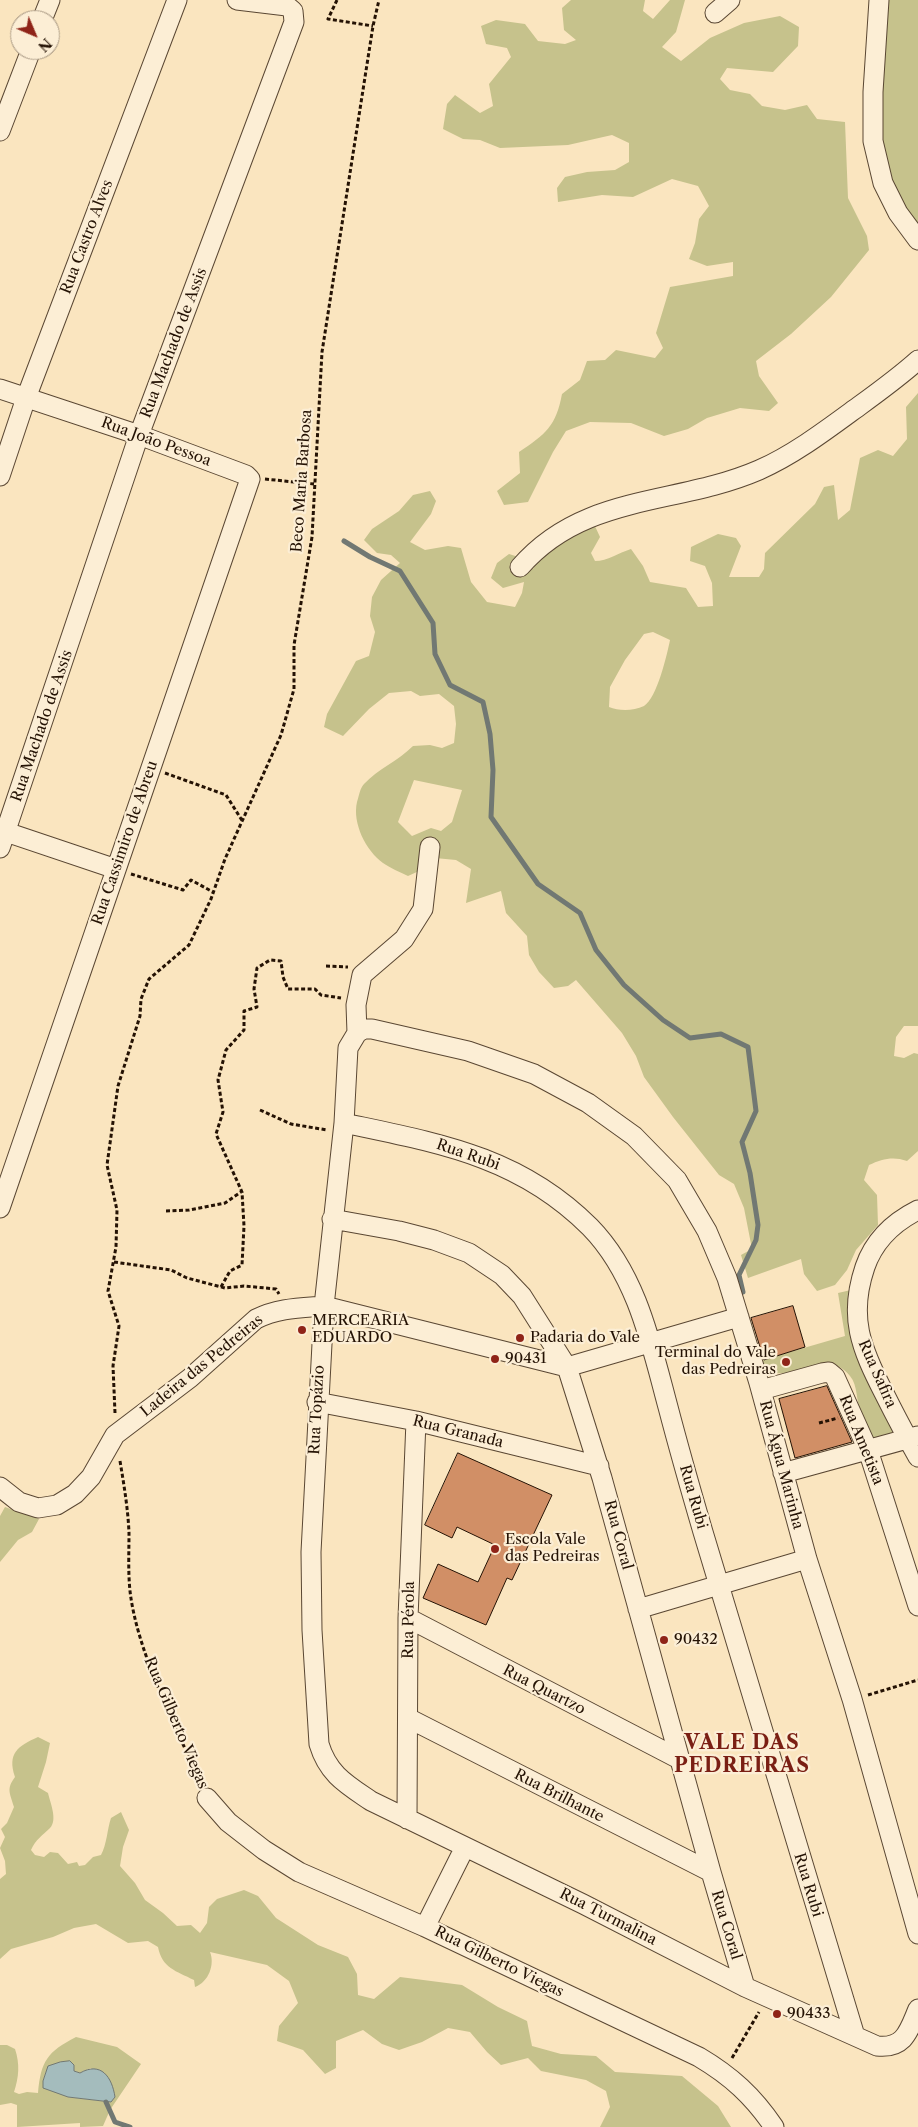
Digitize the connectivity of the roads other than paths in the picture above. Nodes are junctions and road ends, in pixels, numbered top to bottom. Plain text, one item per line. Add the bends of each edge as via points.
1 (177, 0) edge
2 (237, 0) edge
3 (730, 0) edge
4 (878, 0) edge
5 (715, 13) dead end
6 (27, 60) edge
7 (0, 131) edge
8 (918, 240) edge
9 (918, 360) edge
10 (0, 389) edge
11 (26, 398) junction
12 (140, 435) junction
13 (0, 476) edge
14 (249, 478) joint
15 (520, 567) dead end
16 (2, 837) edge
17 (430, 847) dead end
18 (116, 869) junction
19 (357, 1033) junction
20 (343, 1128) junction
21 (0, 1208) edge
22 (918, 1210) edge
23 (332, 1219) junction
24 (324, 1306) junction
25 (739, 1317) junction
26 (651, 1342) junction
27 (567, 1367) junction
28 (761, 1390) junction
29 (317, 1402) junction
30 (416, 1421) junction
31 (913, 1438) edge
32 (868, 1450) junction
33 (918, 1457) edge
34 (598, 1466) junction
35 (783, 1473) junction
36 (0, 1487) edge
37 (807, 1559) junction
38 (719, 1586) junction
39 (918, 1606) edge
40 (638, 1610) junction
41 (408, 1618) junction
42 (408, 1718) junction
43 (323, 1760) joint
44 (681, 1760) junction
45 (207, 1798) road end
46 (407, 1819) junction
47 (465, 1847) junction
48 (711, 1872) junction
49 (425, 1927) junction
50 (918, 1934) edge
51 (744, 1987) junction
52 (918, 2009) edge
53 (855, 2036) junction
54 (774, 2127) edge

1 - 11 street, Rua Castro Alves
2 - 12 street, Rua Machado de Assis via 286,6 293,11 294,22
3 - 5 street
4 - 8 street via 873,141 884,183 898,213
6 - 7 street
9 - 15 street via 830,427 760,470 587,518 554,535 535,549
10 - 11 street, Rua João Pessoa
11 - 12 street, Rua João Pessoa
11 - 13 street, Rua Castro Alves
12 - 14 street, Rua João Pessoa
12 - 16 street, Rua Machado de Assis
14 - 18 street, Rua Cassimiro de Abreu
16 - 18 street
17 - 19 street via 424,909 404,939 362,975 356,1001
18 - 21 street, Rua Cassimiro de Abreu
19 - 20 street, Rua Topázio via 348,1048
19 - 25 street, Rua Água Marinha via 372,1029 416,1038 468,1051 534,1074 588,1103 634,1136 677,1180 707,1231
20 - 23 street, Rua Topázio
20 - 26 street, Rua Rubi via 443,1144 520,1174 553,1196 590,1228 621,1268
22 - 31 street, Rua Safira via 886,1232 874,1246 861,1279 856,1315 862,1349
23 - 24 street, Rua Topázio
23 - 27 street, Rua Coral via 399,1231 468,1253 502,1275 522,1296
24 - 27 street, Ladeira das Pedreiras
24 - 29 street, Rua Topázio
24 - 36 street, Ladeira das Pedreiras via 286,1308 256,1319 190,1378 115,1435 91,1477 75,1494 57,1505 38,1508 19,1502
25 - 26 street
25 - 28 street, Rua Água Marinha
26 - 27 street
26 - 38 street, Rua Rubi
27 - 34 street, Rua Coral
28 - 32 street, Rua Ametista via 822,1373 831,1374
28 - 35 street, Rua Água Marinha
29 - 30 street, Rua Granada
29 - 43 street, Rua Topázio via 310,1552 318,1744
30 - 34 street, Rua Granada
30 - 41 street, Rua Pérola
31 - 32 street
31 - 33 street, Rua Safira
32 - 35 street
32 - 39 street, Rua Ametista
34 - 40 street, Rua Coral
35 - 37 street, Rua Água Marinha
37 - 38 street
37 - 50 street, Rua Água Marinha via 852,1699
38 - 40 street
38 - 53 street, Rua Rubi
40 - 44 street, Rua Coral
41 - 42 street, Rua Pérola
41 - 44 street, Rua Quartzo
42 - 46 street, Rua Pérola
42 - 48 street, Rua Brilhante
43 - 46 street, Rua Turmalina via 351,1788
44 - 48 street, Rua Coral
45 - 49 street, Rua Gilberto Viegas via 228,1822 300,1872
46 - 47 street, Rua Turmalina
47 - 49 street
47 - 51 street, Rua Turmalina
48 - 51 street, Rua Coral
49 - 54 street, Rua Gilberto Viegas via 699,2057 724,2072 762,2109
51 - 53 street, Rua Turmalina
52 - 53 street, Rua Turmalina via 903,2039 896,2045 877,2046

